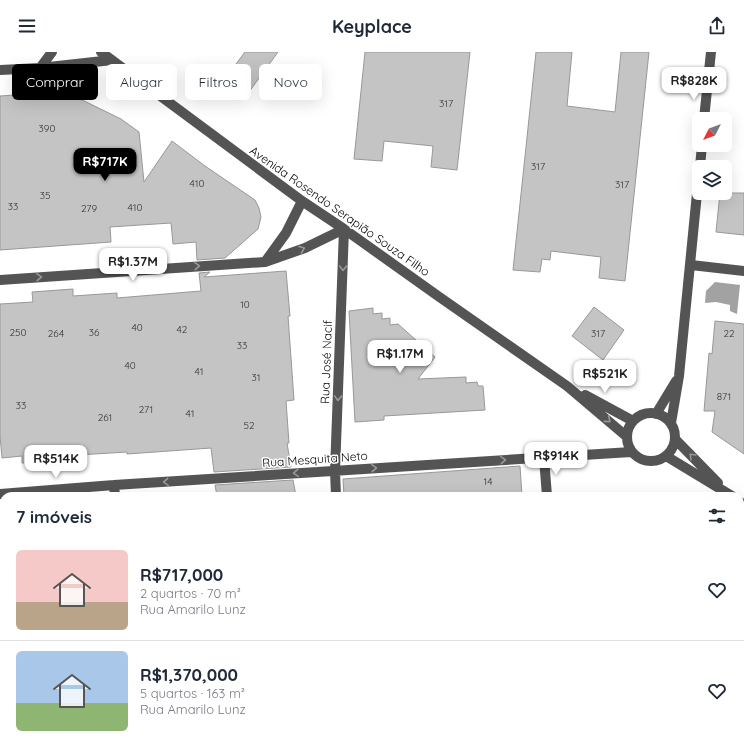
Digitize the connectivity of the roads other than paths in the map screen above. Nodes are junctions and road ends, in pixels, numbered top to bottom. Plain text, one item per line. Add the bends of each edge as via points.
1 (52, 52) edge
2 (101, 52) edge
3 (711, 52) edge
4 (112, 60) junction
5 (43, 64) edge
6 (76, 64) edge
7 (12, 69) edge
8 (0, 70) edge
9 (705, 112) edge
10 (697, 200) edge
11 (302, 202) junction
12 (344, 229) junction
13 (264, 262) junction
14 (691, 265) junction
15 (744, 271) edge
16 (0, 280) edge
17 (679, 376) junction
18 (567, 386) junction
19 (656, 414) junction
20 (633, 421) junction
21 (671, 424) junction
22 (626, 436) junction
23 (675, 439) junction
24 (631, 452) junction
25 (666, 456) junction
26 (544, 458) junction
27 (335, 471) junction
28 (114, 485) junction
29 (25, 492) edge
30 (115, 492) edge
31 (336, 492) edge
32 (547, 492) edge
33 (727, 492) edge
34 (728, 492) edge

1 - 5 street
2 - 4 street, Avenida Rosendo Serapião Souza Filho
3 - 9 street
4 - 6 street
4 - 11 street, Avenida Rosendo Serapião Souza Filho
7 - 8 street
10 - 14 street
11 - 12 street, Avenida Rosendo Serapião Souza Filho
11 - 13 street via 286,233
13 -> 12 street via 305,248
12 - 18 street, Avenida Rosendo Serapião Souza Filho
12 -> 27 street, Rua José Nacif
16 -> 13 street
14 - 15 street
14 - 17 street
17 - 19 street
17 - 21 street
18 - 20 street, Avenida Rosendo Serapião Souza Filho
18 -> 22 street, Avenida Rosendo Serapião Souza Filho
19 - 20 street via 648,413
19 - 21 street
20 - 22 street
21 - 23 street
22 - 24 street
23 - 25 street via 672,449
34 -> 23 street
24 - 25 street via 651,462
24 - 26 street, Rua Mesquita Neto
25 - 33 street
27 -> 26 street, Rua Mesquita Neto
26 - 32 street
27 -> 28 street, Rua Mesquita Neto
27 - 31 street, Rua José Nacif
28 - 29 street, Rua Mesquita Neto
28 - 30 street

